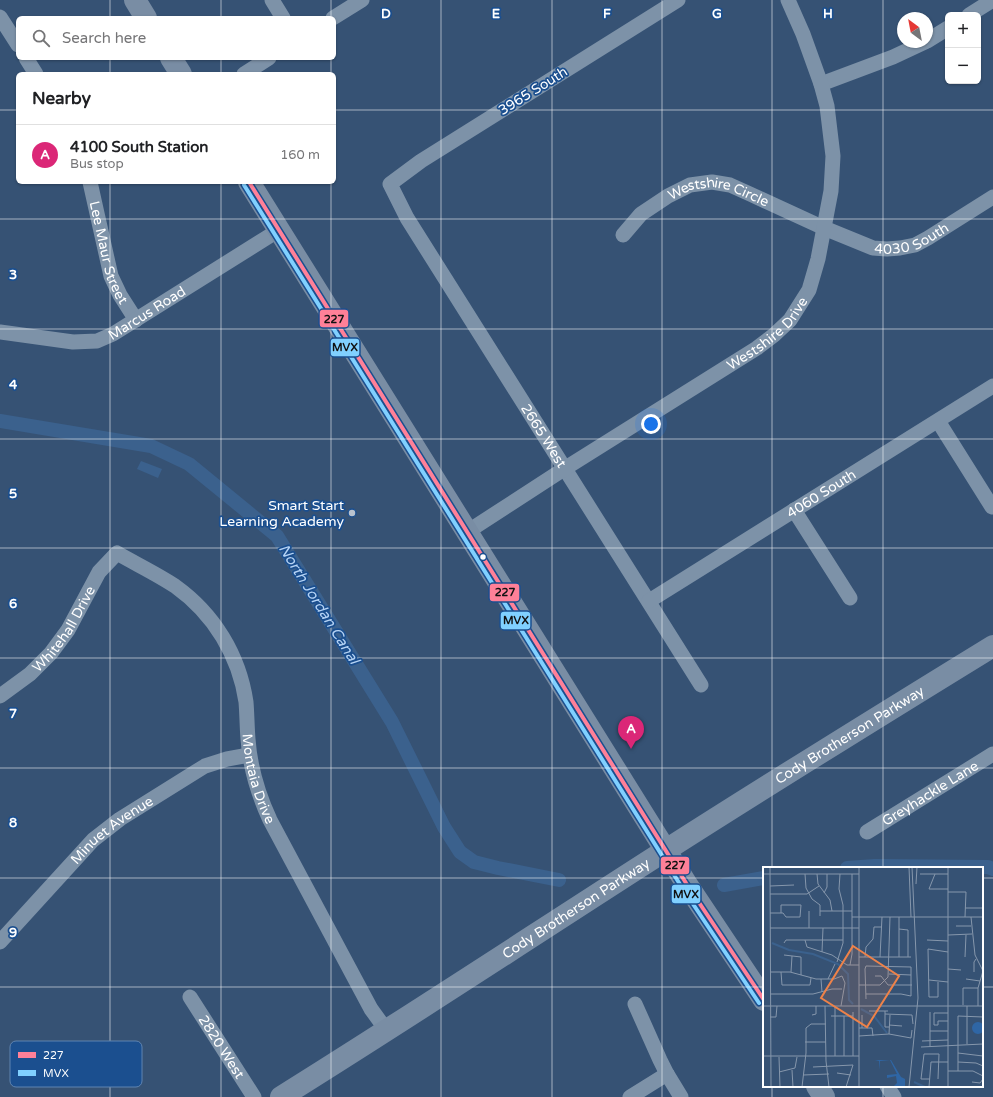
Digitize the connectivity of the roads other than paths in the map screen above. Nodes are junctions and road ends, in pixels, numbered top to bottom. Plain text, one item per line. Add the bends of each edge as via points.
1 (135, 0) edge
2 (272, 0) edge
3 (362, 0) edge
4 (678, 0) edge
5 (788, 0) edge
6 (993, 0) edge
7 (974, 12) edge
8 (145, 16) edge
9 (282, 16) edge
10 (336, 16) edge
11 (0, 17) edge
12 (945, 30) edge
13 (933, 37) edge
14 (16, 43) edge
15 (912, 48) edge
16 (27, 60) edge
17 (172, 60) edge
18 (266, 60) edge
19 (35, 72) edge
20 (180, 72) edge
21 (247, 72) edge
22 (821, 84) junction
23 (90, 184) edge
24 (250, 184) edge
25 (390, 184) joint
26 (993, 197) edge
27 (824, 228) junction
28 (278, 230) junction
29 (623, 235) dead end
30 (136, 320) junction
31 (0, 332) edge
32 (993, 386) edge
33 (938, 420) junction
34 (564, 468) junction
35 (992, 507) dead end
36 (794, 510) junction
37 (467, 532) junction
38 (117, 553) joint
39 (850, 598) dead end
40 (649, 601) junction
41 (993, 646) edge
42 (701, 685) dead end
43 (0, 696) edge
44 (993, 754) edge
45 (250, 755) junction
46 (867, 832) dead end
47 (666, 850) junction
48 (0, 942) edge
49 (190, 997) dead end
50 (763, 998) edge
51 (635, 1004) dead end
52 (387, 1031) junction
53 (667, 1074) junction
54 (818, 1087) edge
55 (888, 1087) edge
56 (294, 1094) edge
57 (254, 1097) edge
58 (630, 1097) edge
59 (681, 1097) edge
60 (824, 1097) edge
61 (894, 1097) edge

1 - 8 main road
2 - 9 street
3 - 10 street
4 - 25 street, 3965 South via 421,161
5 - 22 street, Westshire Drive
6 - 7 street
11 - 14 street
12 - 13 street
15 - 22 street
16 - 19 street
17 - 20 main road
18 - 21 street
22 - 27 street, Westshire Drive via 827,106 833,156 831,191
23 - 30 street, Lee Maur Street via 112,276
24 - 28 main road
25 - 34 street, 2665 West via 407,218
26 - 27 street, 4030 South via 928,238 915,245 900,248 873,248
27 - 29 street, Westshire Circle via 730,185 712,182 690,185 668,196 641,214
27 - 34 street, Westshire Drive via 809,290 790,320 774,335
28 - 30 street, Marcus Road
28 - 37 main road
30 - 31 street, Marcus Road via 105,338 89,342
32 - 33 street, 4060 South
33 - 35 street
33 - 36 street, 4060 South
34 - 37 street, Westshire Drive
34 - 40 street, 2665 West
36 - 39 street
36 - 40 street, 4060 South
37 - 47 main road
38 - 43 street, Whitehall Drive via 99,572 68,630 51,653 30,674
38 - 45 street, Montaia Drive via 169,582 188,596 223,636 236,663 243,686
40 - 42 street, 2665 West
41 - 47 main road, Cody Brotherson Parkway
44 - 46 street, Greyhackle Lane
45 - 48 street, Minuet Avenue via 205,766 120,819 93,840
45 - 52 street, Montaia Drive via 257,787 270,820 371,1009
47 - 50 main road
47 - 52 main road, Cody Brotherson Parkway
49 - 57 street, 2820 West
51 - 53 street
52 - 56 main road, Cody Brotherson Parkway
53 - 58 street
53 - 59 street
54 - 60 main road
55 - 61 street

